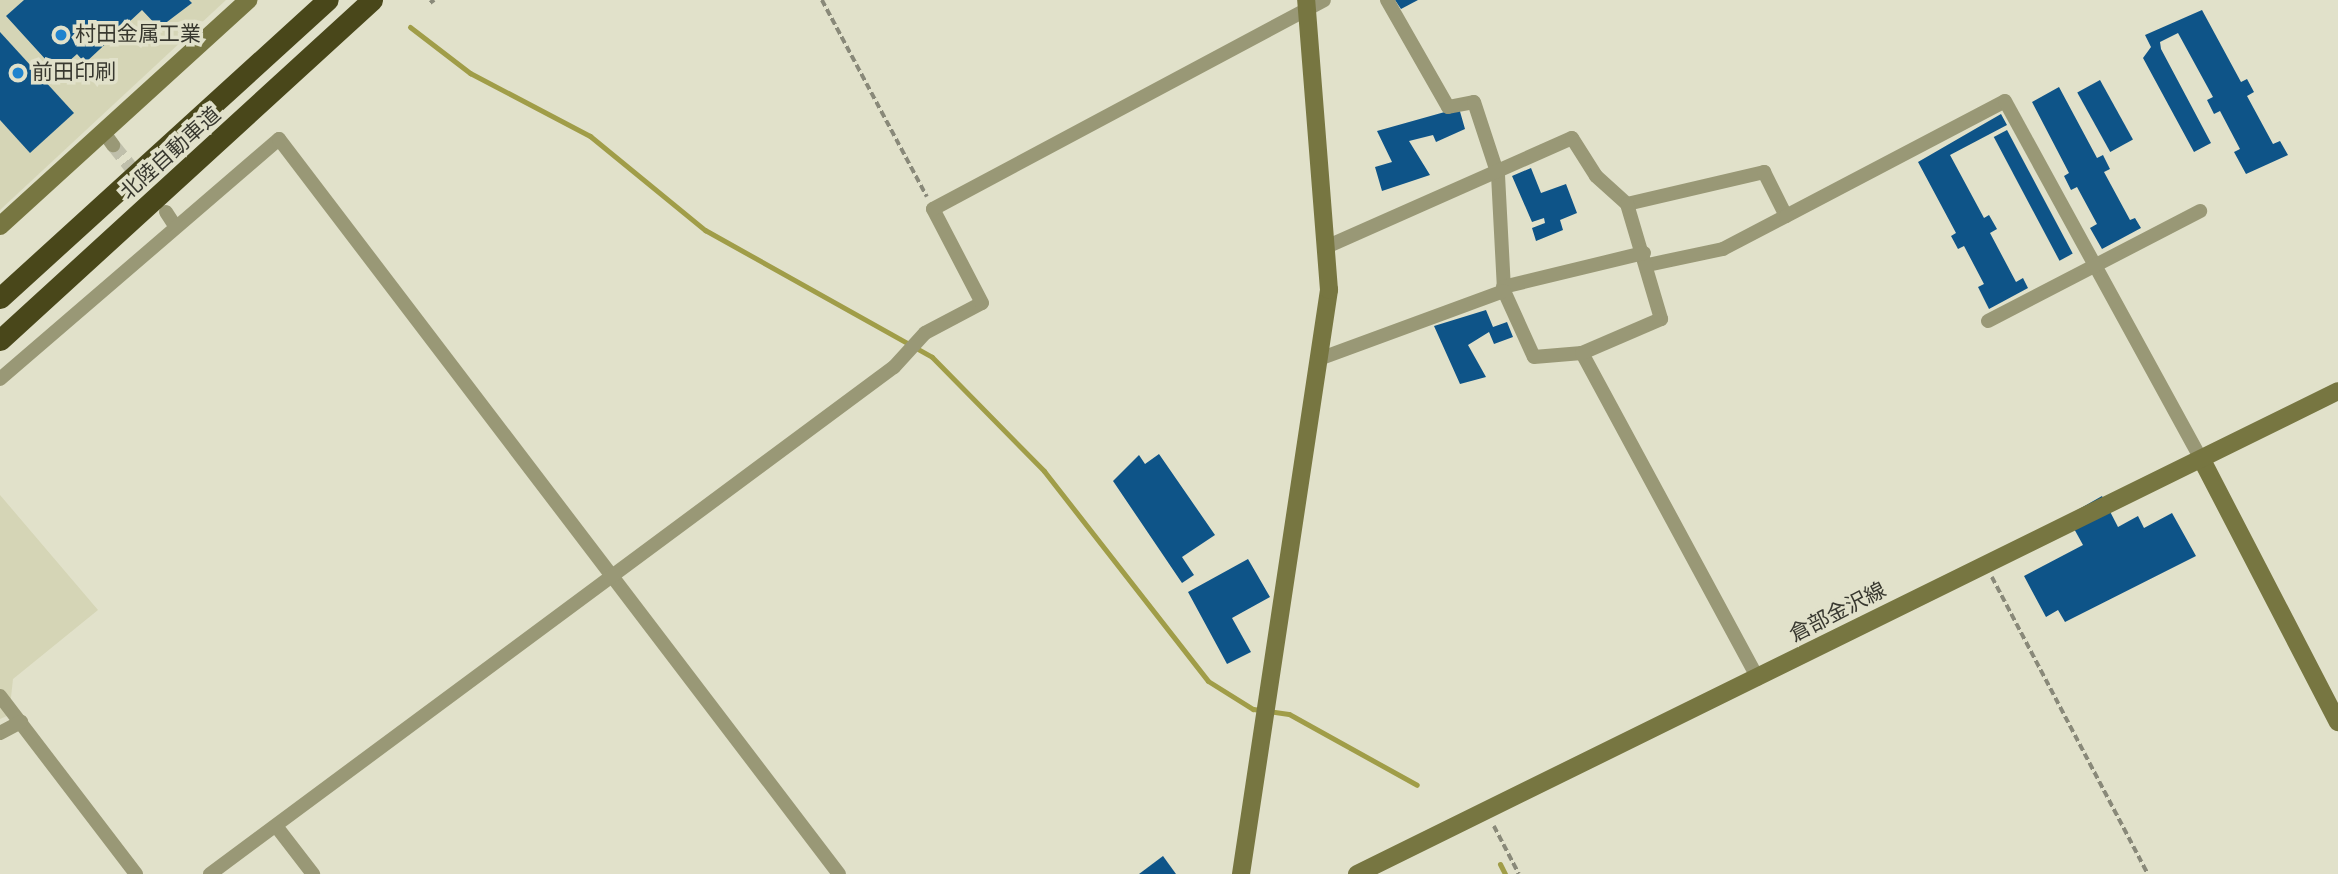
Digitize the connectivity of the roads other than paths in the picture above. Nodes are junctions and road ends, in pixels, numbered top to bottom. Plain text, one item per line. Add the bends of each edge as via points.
1 (248, 0) edge
2 (328, 0) edge
3 (372, 0) edge
4 (1324, 0) edge
5 (1387, 0) edge
6 (1307, 4) edge
7 (1498, 175) junction
8 (1627, 204) junction
9 (2200, 211) dead end
10 (166, 212) tunnel mouth
11 (1786, 215) junction
12 (0, 226) edge
13 (175, 226) junction
14 (1326, 247) junction
15 (1646, 259) junction
16 (2093, 266) junction
17 (1503, 289) junction
18 (0, 298) edge
19 (1988, 321) dead end
20 (0, 340) edge
21 (1582, 353) junction
22 (1319, 359) junction
23 (0, 379) edge
24 (2338, 391) edge
25 (2203, 462) junction
26 (610, 573) junction
27 (1758, 679) junction
28 (0, 696) edge
29 (21, 722) junction
30 (2338, 722) edge
31 (0, 733) edge
32 (276, 826) junction
33 (136, 874) edge
34 (209, 874) edge
35 (313, 874) edge
36 (839, 874) edge
37 (1241, 874) edge
38 (1357, 874) edge

1 - 12 street via 109,139
2 - 18 highway, 北陸自動車道
3 - 20 highway, 北陸自動車道
4 - 6 street
5 - 7 street via 1448,107 1474,102
6 - 14 street
6 - 26 street via 933,209 982,303 913,346
7 - 8 street via 1572,138 1597,176
7 - 14 street
7 - 17 street
8 - 11 street via 1764,172
8 - 15 street
9 - 16 street
10 - 13 street
11 - 15 street via 1723,249
11 - 16 street via 2005,101
13 - 23 street
13 - 26 street via 279,139
14 - 22 street via 1329,290
15 - 17 street
15 - 21 street via 1661,318
16 - 19 street
16 - 25 street
17 - 21 street via 1534,357
17 - 22 street
21 - 27 street
22 - 37 street
24 - 25 street, 倉部金沢線
25 - 27 street, 倉部金沢線 via 1985,563
25 - 30 street
26 - 32 street
26 - 36 street
27 - 38 street, 倉部金沢線
28 - 29 street
29 - 31 street
29 - 33 street
32 - 34 street
32 - 35 street

